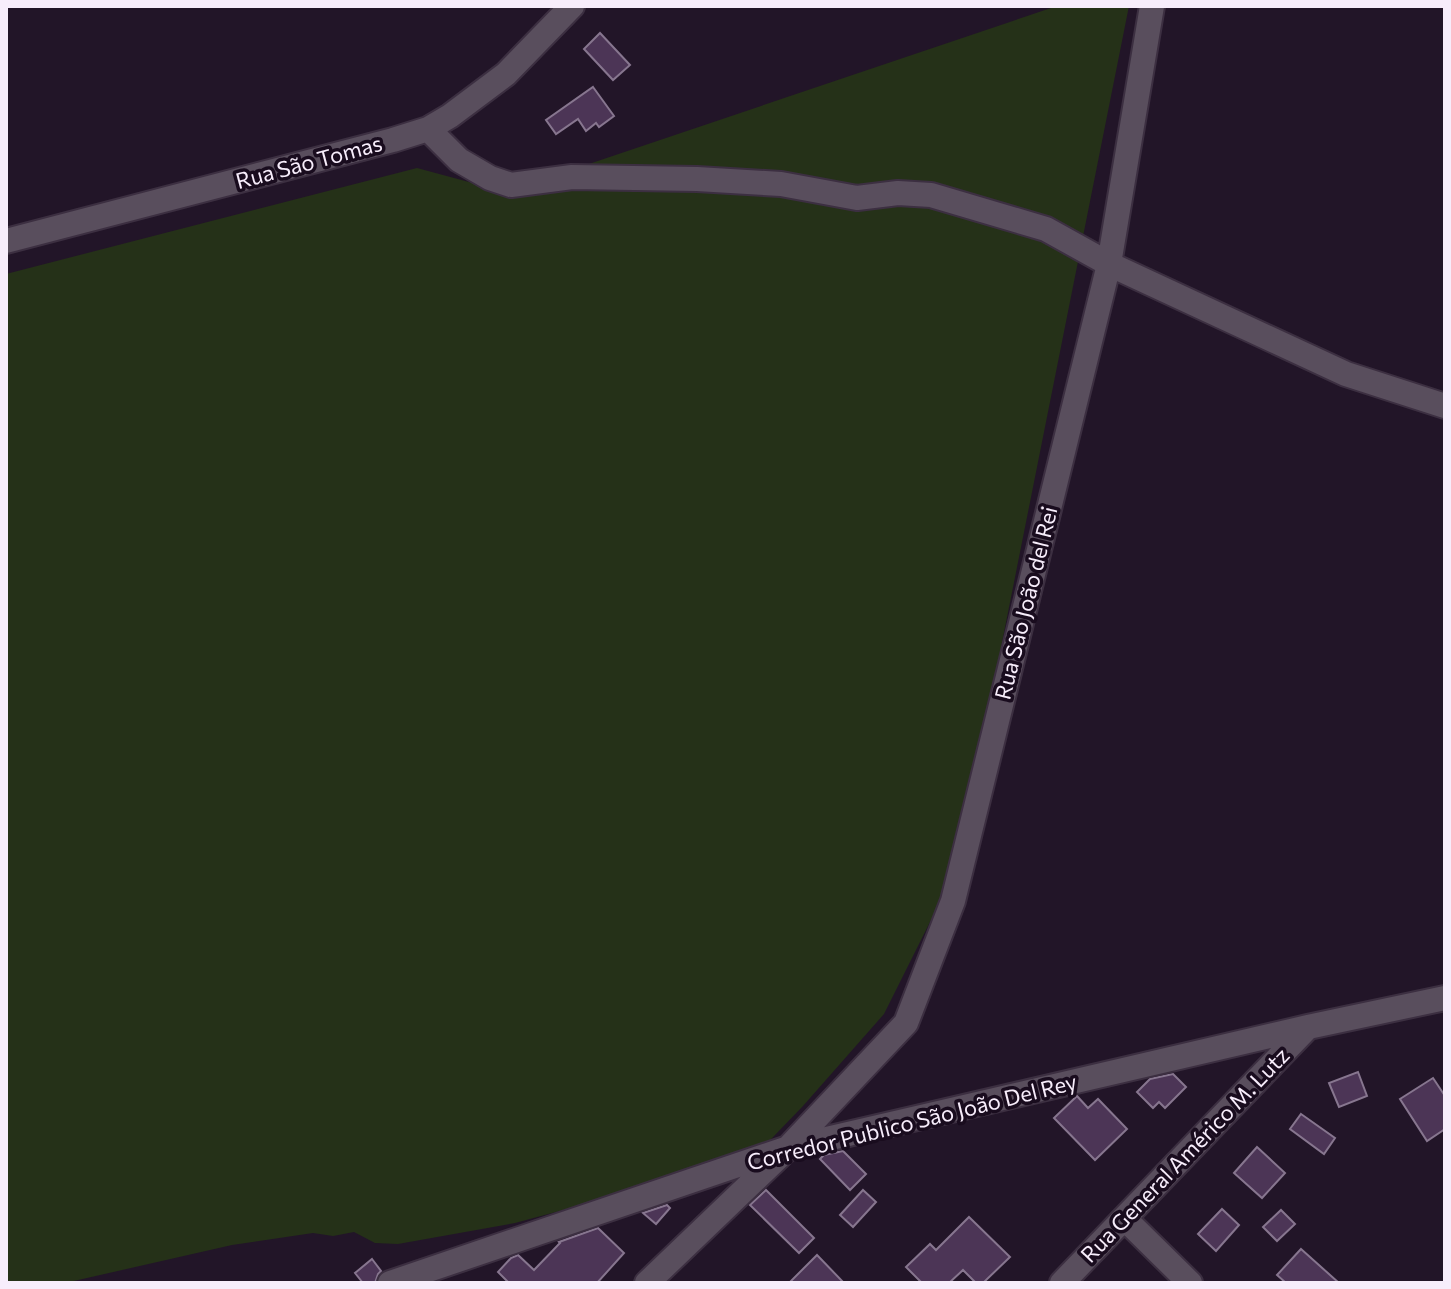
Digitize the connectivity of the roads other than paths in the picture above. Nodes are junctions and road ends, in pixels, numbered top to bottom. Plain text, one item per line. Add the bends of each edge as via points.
1 (572, 6) edge
2 (1152, 6) edge
3 (428, 129) junction
4 (6, 241) edge
5 (1109, 264) junction
6 (1445, 406) edge
7 (1445, 998) edge
8 (1308, 1027) junction
9 (788, 1148) junction
10 (1125, 1219) junction
11 (390, 1283) edge
12 (647, 1283) edge
13 (1062, 1283) edge
14 (1190, 1283) edge

1 - 3 street, Rua São Tomas via 506,74
2 - 5 street, Rua São João del Rei
3 - 4 street, Rua São Tomas
3 - 5 street via 459,160 511,185 572,177 697,179 781,184 857,198 931,195 1046,229
5 - 6 street via 1346,374
5 - 9 street, Rua São João del Rei via 953,901 906,1023
7 - 8 street, Corredor Publico São João Del Rey
8 - 9 street, Corredor Publico São João Del Rey
8 - 10 street, Rua General Américo M. Lutz
9 - 11 street, Corredor Publico São João Del Rey
9 - 12 street, Rua São João del Rei
10 - 13 street, Rua General Américo M. Lutz
10 - 14 street

